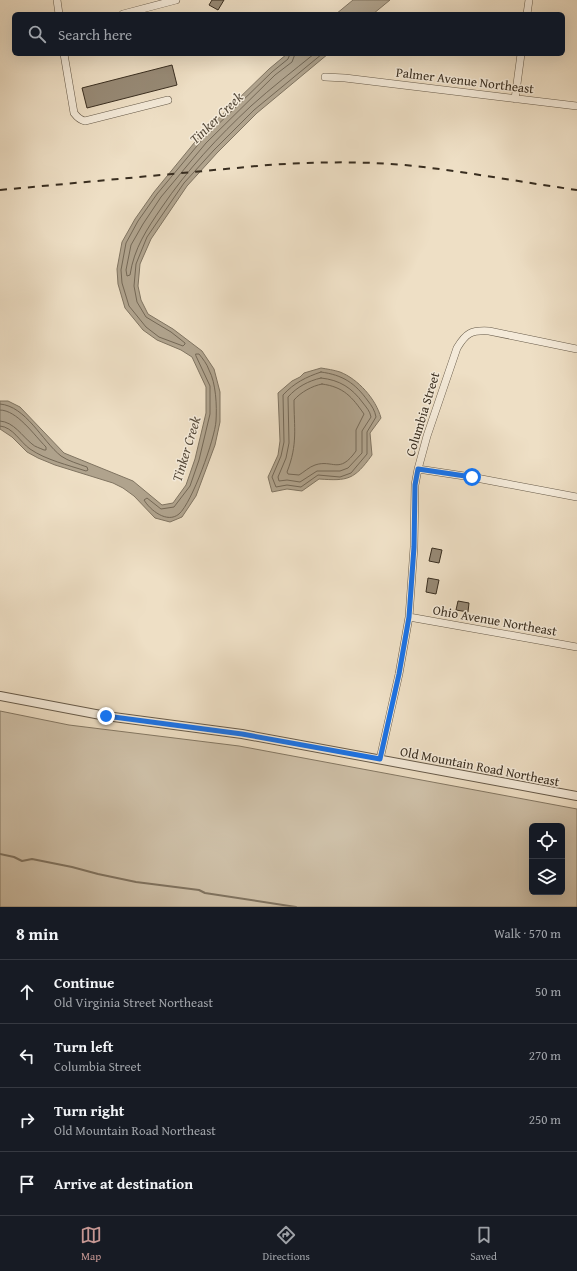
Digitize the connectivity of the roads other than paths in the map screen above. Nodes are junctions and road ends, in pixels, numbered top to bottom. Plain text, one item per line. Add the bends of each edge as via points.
1 (57, 0) edge
2 (176, 0) edge
3 (529, 0) edge
4 (59, 12) edge
5 (131, 12) edge
6 (527, 12) edge
7 (64, 56) edge
8 (521, 56) edge
9 (325, 77) dead end
10 (515, 99) junction
11 (168, 100) dead end
12 (577, 106) edge
13 (577, 349) edge
14 (418, 469) junction
15 (577, 497) edge
16 (409, 617) junction
17 (577, 647) edge
18 (0, 696) edge
19 (380, 759) junction
20 (577, 796) edge

1 - 4 street
2 - 5 street
3 - 6 street
7 - 11 street via 74,113 84,122
8 - 10 street
9 - 10 street, Palmer Avenue Northeast
10 - 12 street, Palmer Avenue Northeast
13 - 14 street, Columbia Street via 489,331 472,332 462,340 452,361
14 - 15 street
14 - 16 street, Columbia Street via 415,485
16 - 17 street, Ohio Avenue Northeast
16 - 19 street, Columbia Street
18 - 19 street, Old Mountain Road Northeast via 81,712 242,734
19 - 20 street, Old Mountain Road Northeast

